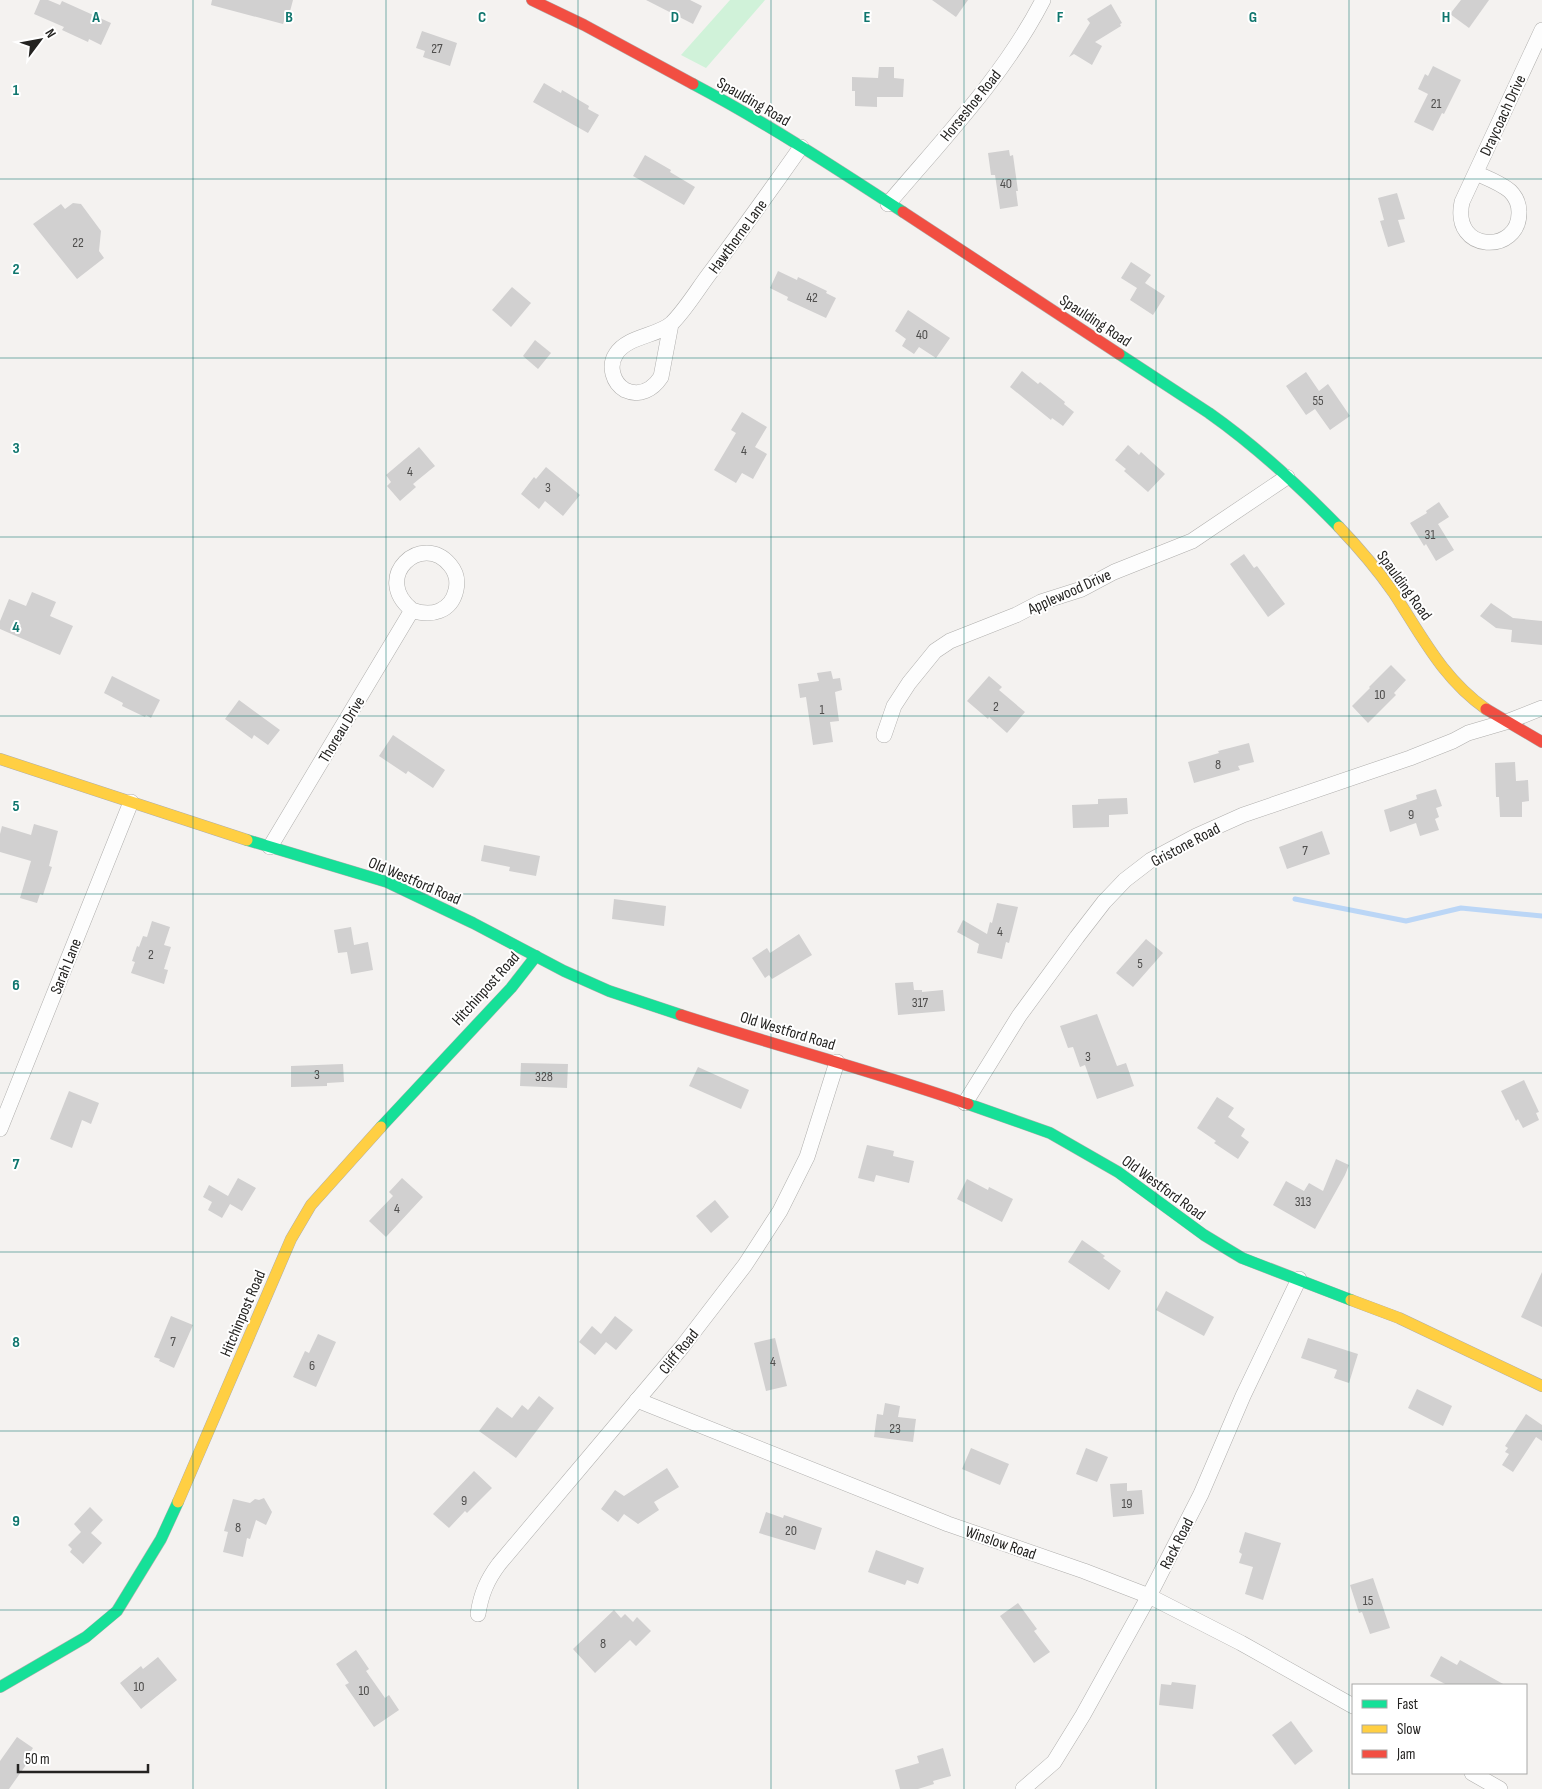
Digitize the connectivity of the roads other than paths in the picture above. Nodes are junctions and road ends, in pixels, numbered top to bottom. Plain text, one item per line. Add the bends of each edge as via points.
1 (532, 0) edge
2 (1043, 0) edge
3 (1542, 30) edge
4 (801, 147) junction
5 (1476, 173) junction
6 (888, 204) junction
7 (671, 324) junction
8 (1287, 477) junction
9 (412, 610) junction
10 (1542, 708) edge
11 (1508, 722) junction
12 (884, 735) dead end
13 (1542, 742) edge
14 (0, 758) edge
15 (131, 802) junction
16 (270, 847) junction
17 (536, 956) junction
18 (837, 1062) junction
19 (965, 1103) junction
20 (0, 1129) edge
21 (1299, 1278) junction
22 (1542, 1386) edge
23 (637, 1400) junction
24 (1149, 1596) junction
25 (478, 1614) dead end
26 (0, 1686) edge
27 (1352, 1705) edge
28 (1474, 1774) edge
29 (1023, 1789) edge
30 (1500, 1789) edge

1 - 4 street, Spaulding Road via 738,108
2 - 6 street, Horseshoe Road via 1024,35 982,93
3 - 5 street, Draycoach Drive
4 - 6 street, Spaulding Road
4 - 7 street, Hawthorne Lane
5 - 5 street, Draycoach Drive via 1462,202 1461,222 1473,238 1482,242 1502,240 1516,227 1519,218 1516,199 1510,191
6 - 8 street, Spaulding Road via 1210,414
7 - 7 street, Hawthorne Lane via 628,343 616,354 612,362 614,378 626,390 650,390 661,377
8 - 11 street, Spaulding Road via 1323,510 1383,579 1455,682
8 - 12 street, Applewood Drive via 1192,541 1121,569 1082,589 1041,602 950,640 935,651 909,682 894,706
9 - 9 street via 421,614 442,611 455,596 456,575 451,566 435,554 416,555 400,568 396,586 398,596
9 - 16 street, Thoreau Drive
10 - 11 street, Gristone Road
11 - 13 street, Spaulding Road
11 - 19 street, Gristone Road via 1468,733 1410,758 1243,815 1151,860 1125,880 1077,937 1019,1016
14 - 15 street, Old Westford Road
15 - 16 street, Old Westford Road
15 - 20 street, Sarah Lane
16 - 17 street, Old Westford Road via 387,882
17 - 18 street, Old Westford Road via 610,991
17 - 26 street, Hitchinpost Road via 511,988 311,1205 292,1238 161,1539 117,1611 86,1637
18 - 19 street, Old Westford Road
18 - 23 street, Cliff Road via 807,1157 780,1211 745,1265
19 - 21 street, Old Westford Road via 1050,1133 1118,1172 1204,1235 1242,1258
21 - 22 street, Old Westford Road via 1408,1322
21 - 24 street, Rack Road via 1201,1494
23 - 24 street, Winslow Road via 948,1524
23 - 25 street, Cliff Road via 499,1564 481,1595
24 - 27 street, Winslow Road
24 - 29 street, Rack Road via 1054,1762
28 - 30 street

